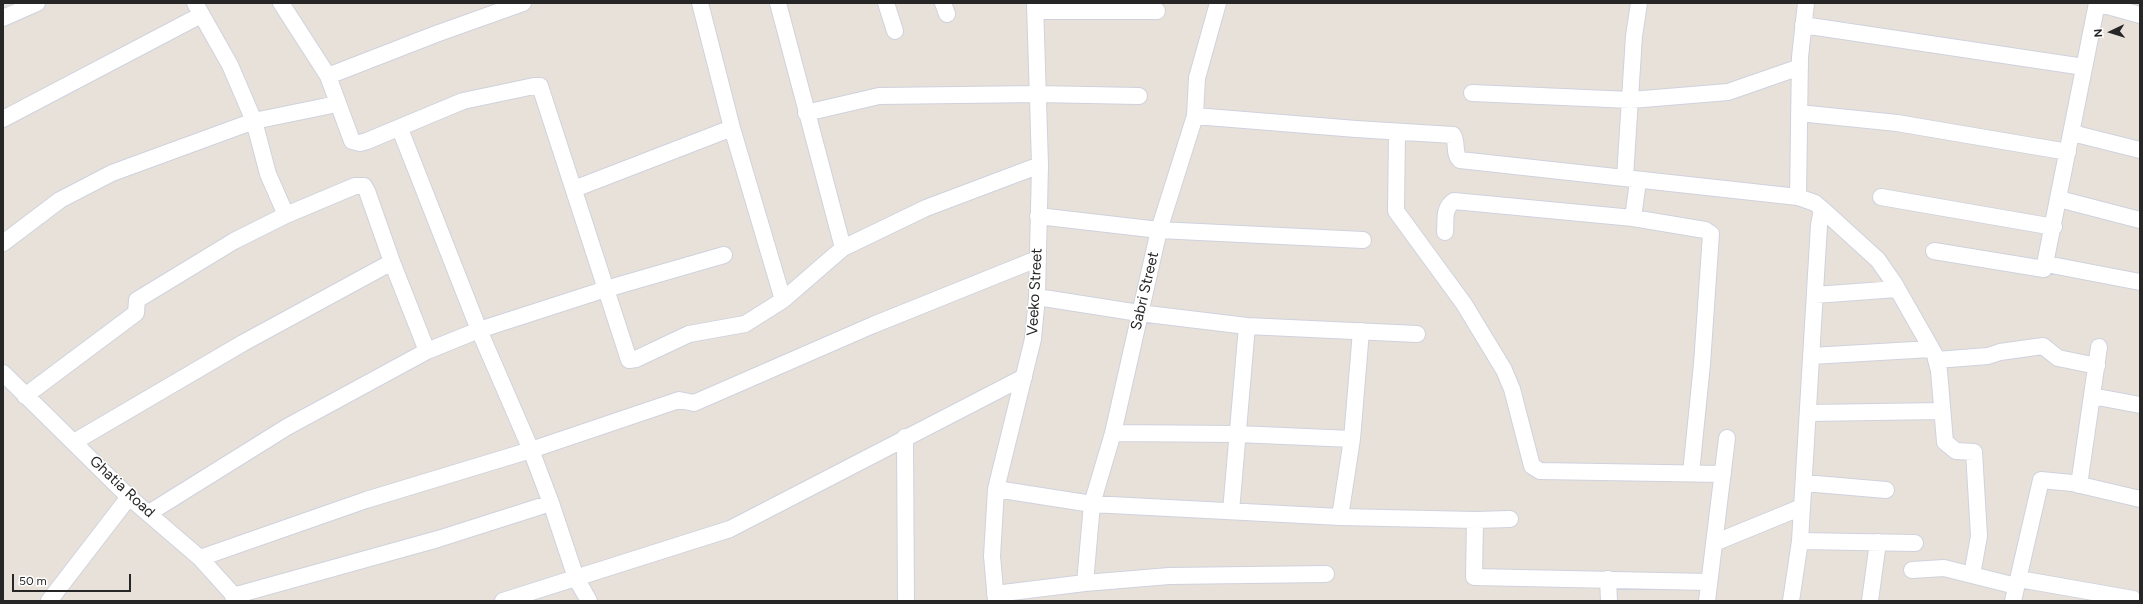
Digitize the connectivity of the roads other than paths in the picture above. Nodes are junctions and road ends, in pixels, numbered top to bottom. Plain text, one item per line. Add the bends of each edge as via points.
1 (37, 3) edge
2 (281, 3) edge
3 (523, 3) edge
4 (700, 3) edge
5 (778, 3) edge
6 (886, 3) edge
7 (1218, 3) edge
8 (1639, 3) edge
9 (1806, 3) edge
10 (2097, 3) edge
11 (1035, 7) edge
12 (198, 9) edge
13 (1157, 11) dead end
14 (2140, 15) edge
15 (3, 18) edge
16 (1803, 25) junction
17 (895, 31) dead end
18 (1800, 67) junction
19 (2084, 67) junction
20 (328, 76) junction
21 (1472, 93) dead end
22 (1038, 94) junction
23 (1139, 96) dead end
24 (1631, 100) junction
25 (337, 104) junction
26 (806, 113) junction
27 (1799, 114) junction
28 (1195, 116) junction
29 (3, 119) edge
30 (254, 121) junction
31 (732, 128) junction
32 (400, 129) junction
33 (1397, 132) junction
34 (2072, 133) junction
35 (2140, 150) edge
36 (2068, 152) junction
37 (1040, 165) junction
38 (1632, 179) junction
39 (574, 189) junction
40 (1881, 197) dead end
41 (1798, 198) junction
42 (2059, 199) junction
43 (1822, 209) junction
44 (286, 215) junction
45 (1038, 216) junction
46 (1633, 218) junction
47 (2140, 220) edge
48 (2054, 227) junction
49 (1159, 230) junction
50 (1445, 232) dead end
51 (1363, 240) dead end
52 (3, 243) edge
53 (843, 248) junction
54 (1934, 251) dead end
55 (724, 255) dead end
56 (1037, 259) junction
57 (392, 262) junction
58 (2046, 264) junction
59 (2140, 282) edge
60 (606, 289) junction
61 (1897, 289) junction
62 (1815, 295) junction
63 (1037, 297) junction
64 (783, 300) junction
65 (1139, 313) junction
66 (1247, 326) junction
67 (479, 330) junction
68 (1361, 331) junction
69 (1417, 334) dead end
70 (2099, 347) dead end
71 (427, 351) junction
72 (1934, 354) junction
73 (1811, 356) junction
74 (2096, 366) junction
75 (3, 373) edge
76 (1024, 377) junction
77 (25, 396) junction
78 (2092, 396) junction
79 (2140, 405) edge
80 (1942, 411) junction
81 (1808, 413) junction
82 (1113, 433) junction
83 (1238, 434) junction
84 (905, 437) junction
85 (1727, 438) dead end
86 (1352, 439) junction
87 (74, 442) junction
88 (531, 450) junction
89 (1691, 473) junction
90 (1723, 474) junction
91 (1804, 483) junction
92 (2079, 485) junction
93 (996, 489) junction
94 (1886, 490) dead end
95 (129, 497) junction
96 (2140, 498) edge
97 (551, 503) junction
98 (1092, 504) junction
99 (1802, 507) junction
100 (1231, 511) junction
101 (149, 513) junction
102 (1340, 517) junction
103 (1510, 519) dead end
104 (1475, 520) junction
105 (1800, 541) junction
106 (1878, 542) junction
107 (1714, 543) junction
108 (1915, 543) dead end
109 (200, 558) junction
110 (1912, 570) dead end
111 (1326, 574) dead end
112 (1972, 575) junction
113 (576, 578) junction
114 (1608, 579) junction
115 (1708, 582) junction
116 (1085, 583) junction
117 (2016, 589) edge
118 (236, 598) edge
119 (996, 598) edge
120 (2133, 599) dead end
121 (49, 601) edge
122 (503, 601) edge
123 (589, 601) edge
124 (906, 601) edge
125 (1609, 601) edge
126 (1707, 601) edge
127 (1791, 601) edge
128 (1870, 601) edge

1 - 15 street
2 - 20 street
3 - 20 street
4 - 31 street
5 - 26 street
6 - 17 street
7 - 28 street, Sabri Street via 1197,78
8 - 24 street via 1634,36
9 - 16 street
10 - 14 street
10 - 19 street
11 - 13 street
11 - 22 street, Veeko Street
12 - 29 street
12 - 30 street via 230,64
16 - 18 street
16 - 19 street
18 - 24 street via 1728,92
18 - 27 street
19 - 34 street
20 - 25 street
21 - 24 street
22 - 23 street
22 - 26 street via 879,96
22 - 37 street, Veeko Street
24 - 38 street
25 - 30 street
25 - 32 street via 352,141 360,143
26 - 53 street
27 - 36 street via 1897,123
27 - 41 street
28 - 33 street
28 - 49 street, Sabri Street
30 - 44 street via 268,174
30 - 52 street via 112,174 60,200
31 - 39 street
31 - 64 street
32 - 39 street via 463,101 540,86
32 - 67 street
33 - 38 street via 1453,135 1460,160
33 - 89 street via 1396,211 1464,304 1504,370 1512,389 1532,466 1540,471
34 - 35 street
34 - 36 street
36 - 42 street
37 - 45 street, Veeko Street
37 - 53 street via 926,208
38 - 41 street
38 - 46 street
39 - 60 street
40 - 48 street
41 - 43 street via 1816,203
42 - 47 street
42 - 48 street
43 - 61 street via 1878,260
43 - 62 street
44 - 57 street via 356,186 364,186
44 - 77 street via 234,241 136,300 136,313
45 - 49 street
45 - 56 street, Veeko Street
46 - 50 street via 1454,201 1446,210
46 - 89 street via 1705,230 1711,234 1703,356
48 - 58 street
49 - 51 street
49 - 65 street, Sabri Street
53 - 64 street
54 - 58 street via 2040,269 2044,269
55 - 60 street
56 - 63 street, Veeko Street
56 - 88 street via 694,403 679,400
57 - 71 street
57 - 87 street via 243,343
58 - 59 street
60 - 64 street via 629,360 636,360 689,334 745,324
60 - 67 street
61 - 62 street
61 - 72 street
62 - 73 street
63 - 65 street
63 - 76 street, Veeko Street via 1033,340
65 - 66 street
65 - 82 street, Sabri Street
66 - 68 street
66 - 83 street
67 - 71 street
67 - 88 street
68 - 69 street
68 - 86 street
70 - 74 street
71 - 101 street via 287,427
72 - 73 street
72 - 74 street via 1988,356 2043,346 2058,358
72 - 80 street
73 - 81 street
74 - 78 street
75 - 77 street, Ghatia Road
76 - 84 street
76 - 93 street, Veeko Street
77 - 87 street, Ghatia Road
78 - 79 street
78 - 92 street
80 - 81 street
80 - 112 street via 1945,442 1956,451 1974,452 1979,536
81 - 91 street
82 - 83 street
82 - 98 street, Sabri Street
83 - 86 street
83 - 100 street
84 - 113 street via 730,529
84 - 124 street
85 - 90 street
86 - 102 street
87 - 95 street, Ghatia Road
88 - 97 street
88 - 109 street via 366,500
89 - 90 street
90 - 107 street
91 - 94 street
91 - 99 street
92 - 96 street
92 - 117 street via 2041,480
93 - 98 street
93 - 119 street, Veeko Street via 992,556
95 - 101 street, Ghatia Road
95 - 121 street
97 - 113 street
97 - 118 street
98 - 100 street
98 - 116 street, Sabri Street
99 - 105 street
99 - 107 street
100 - 102 street
101 - 109 street, Ghatia Road
102 - 104 street
103 - 104 street
104 - 114 street via 1474,577
105 - 106 street
105 - 127 street
106 - 108 street
106 - 128 street
107 - 115 street
109 - 118 street, Ghatia Road
110 - 112 street via 1944,568
111 - 116 street via 1169,576
112 - 117 street
113 - 122 street
113 - 123 street
114 - 115 street
114 - 125 street
115 - 126 street
116 - 119 street
117 - 120 street

